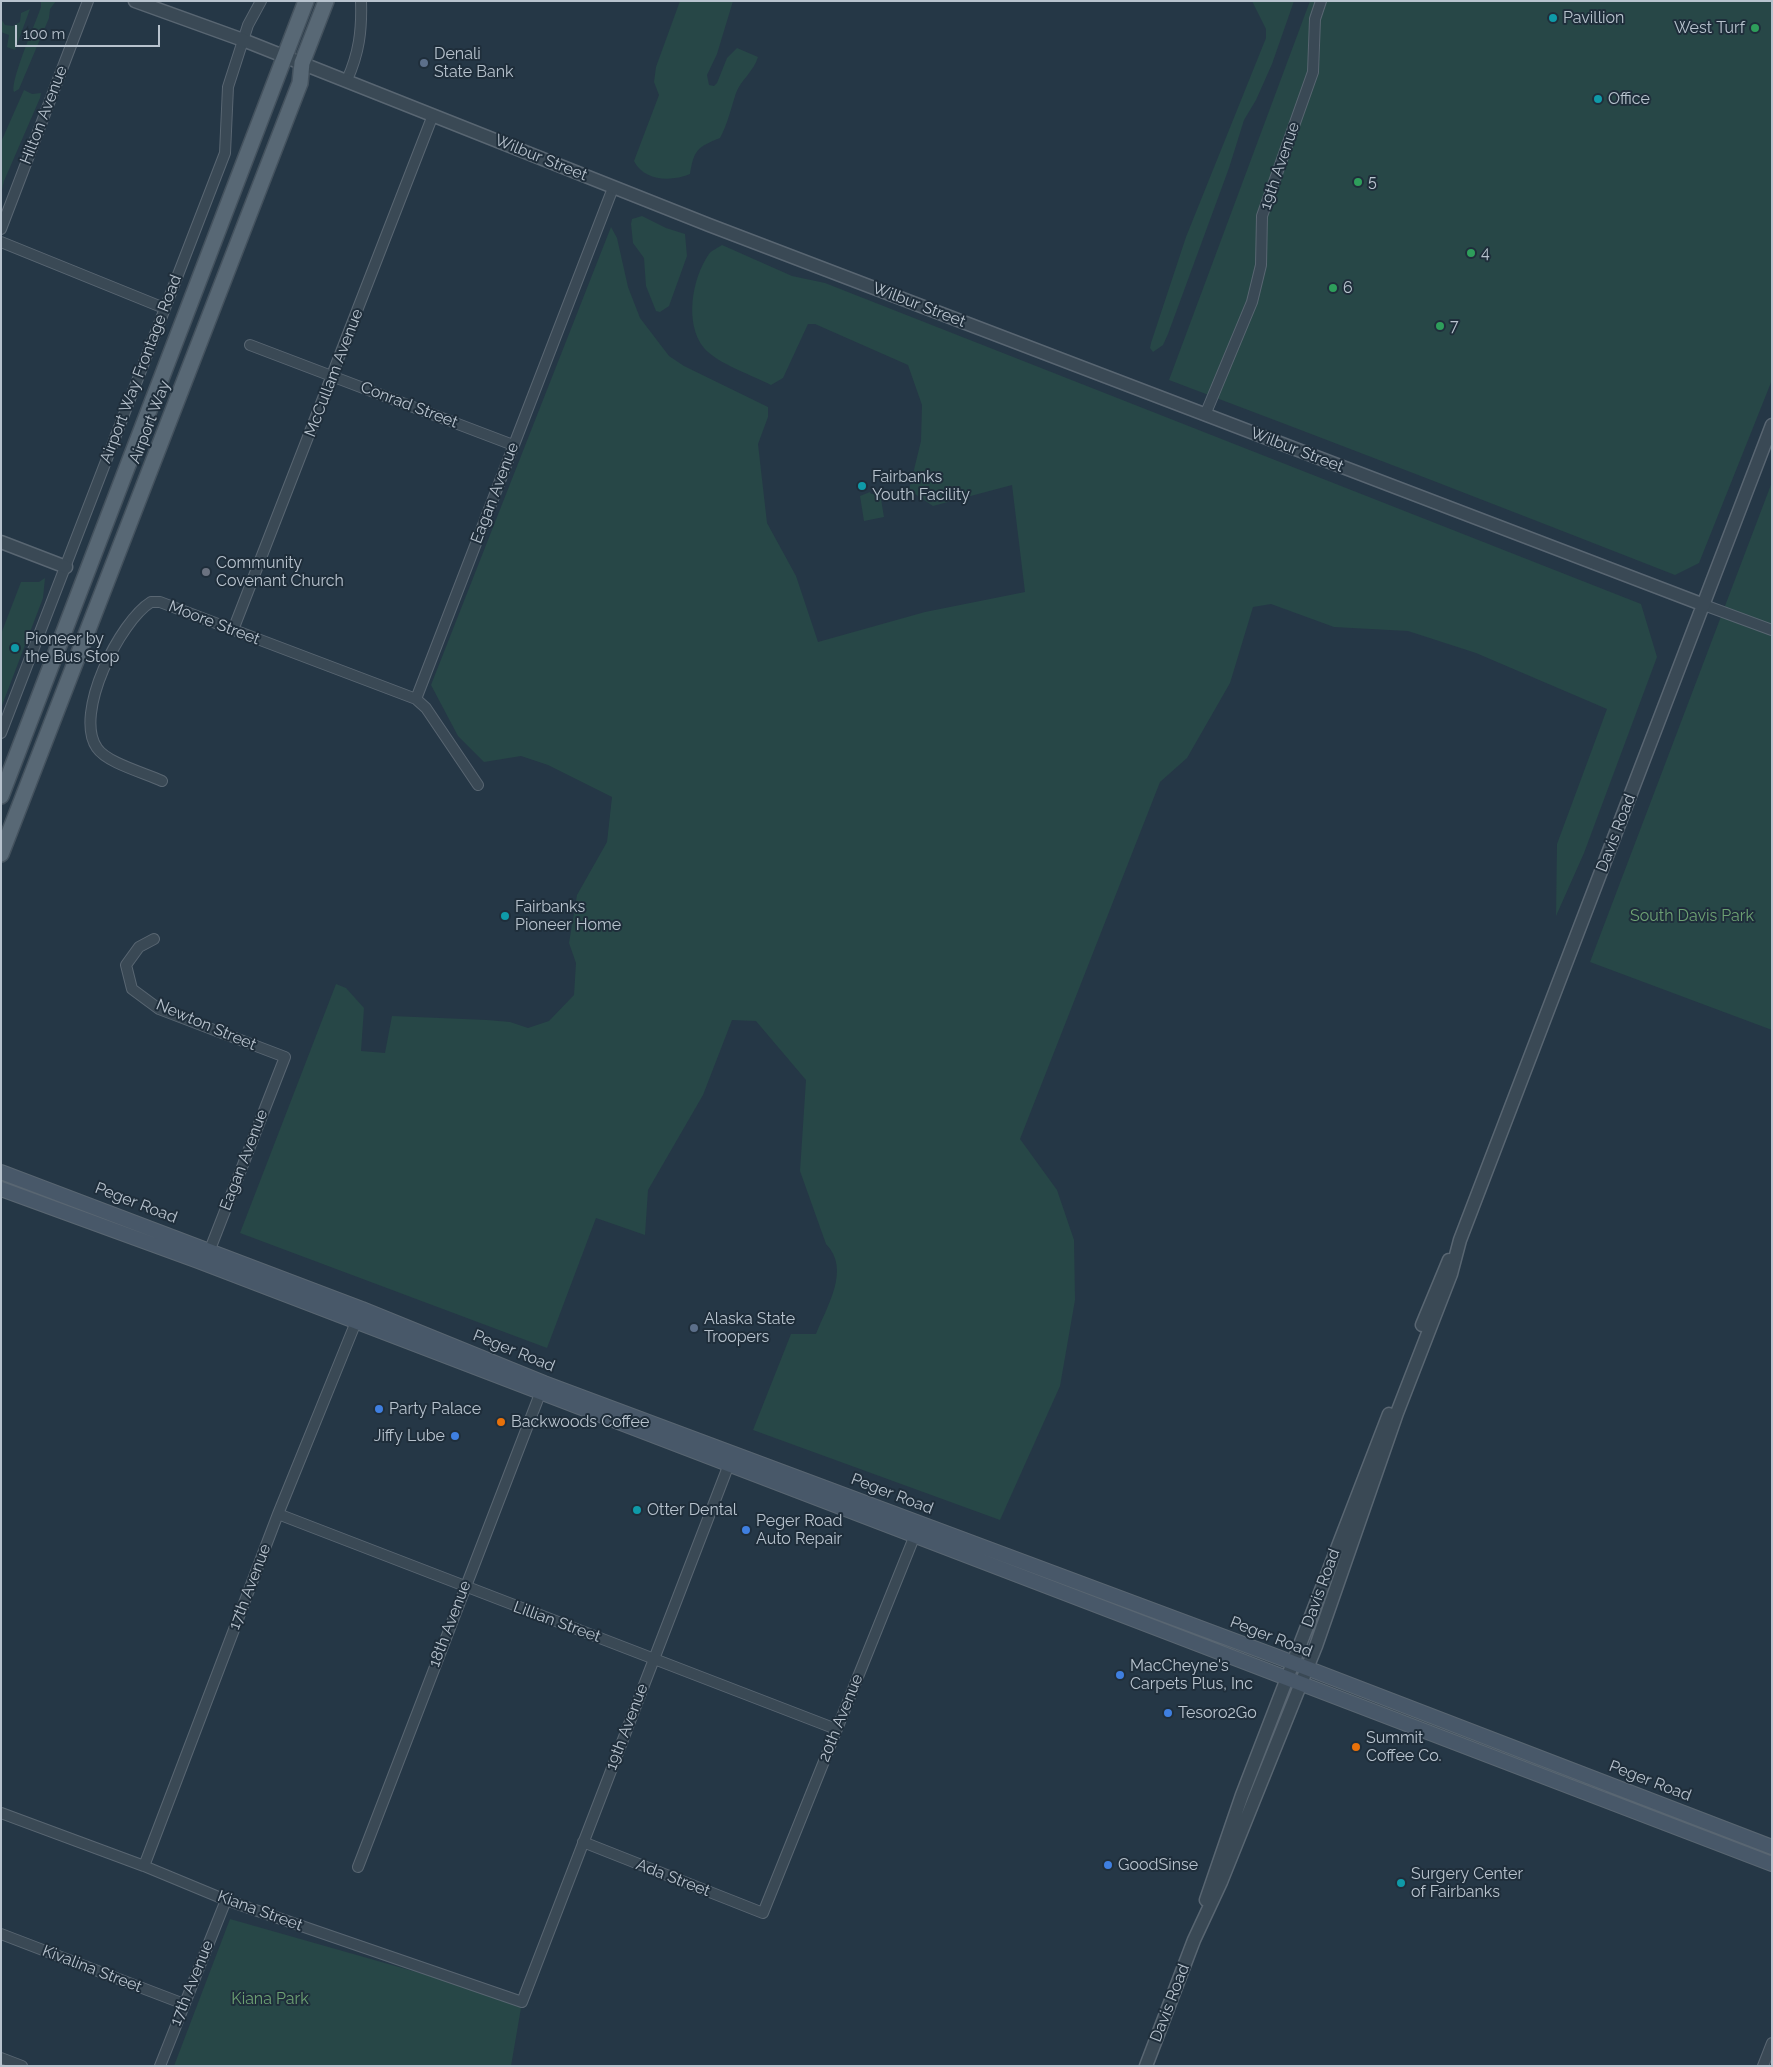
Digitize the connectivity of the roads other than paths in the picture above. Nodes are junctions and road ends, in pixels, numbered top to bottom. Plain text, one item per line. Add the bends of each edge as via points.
1 (88, 1) edge
2 (135, 1) edge
3 (261, 1) edge
4 (306, 1) edge
5 (326, 1) edge
6 (361, 1) edge
7 (1321, 1) edge
8 (243, 40) junction
9 (286, 56) junction
10 (302, 63) junction
11 (347, 80) junction
12 (433, 115) junction
13 (613, 188) junction
14 (1, 229) edge
15 (1, 242) edge
16 (164, 308) junction
17 (250, 344) dead end
18 (333, 376) junction
19 (1205, 415) junction
20 (1772, 425) edge
21 (513, 445) junction
22 (1, 542) edge
23 (66, 567) junction
24 (1704, 605) junction
25 (234, 630) junction
26 (1772, 630) edge
27 (416, 699) junction
28 (1, 733) edge
29 (162, 780) dead end
30 (478, 785) dead end
31 (1, 796) edge
32 (1, 854) edge
33 (154, 939) dead end
34 (285, 1057) joint
35 (1, 1172) edge
36 (1, 1189) edge
37 (1460, 1240) junction
38 (210, 1250) junction
39 (204, 1264) junction
40 (362, 1309) junction
41 (356, 1322) junction
42 (543, 1388) junction
43 (732, 1459) junction
44 (278, 1514) junction
45 (917, 1529) junction
46 (464, 1587) junction
47 (654, 1657) junction
48 (1294, 1663) junction
49 (1307, 1669) junction
50 (1295, 1681) junction
51 (836, 1729) junction
52 (1, 1813) edge
53 (583, 1842) junction
54 (1772, 1847) edge
55 (1772, 1864) edge
56 (144, 1866) junction
57 (358, 1867) dead end
58 (226, 1900) junction
59 (763, 1913) joint
60 (1, 1934) edge
61 (522, 2002) joint
62 (184, 2004) junction
63 (1772, 2043) edge
64 (1, 2058) edge
65 (22, 2066) edge
66 (160, 2066) edge
67 (1146, 2066) edge
68 (1763, 2066) edge

1 - 14 street, Hilton Avenue
2 - 8 street, Wilbur Street
3 - 8 street, Airport Way Frontage Road
4 - 9 main road, Airport Way
5 - 10 main road, Airport Way
6 - 11 street via 362,31
7 - 19 street, 19th Avenue via 1315,19 1313,72 1262,216 1262,265 1252,302
8 - 9 street, Wilbur Street
8 - 16 street, Airport Way Frontage Road via 228,87 225,153
9 - 10 street, Wilbur Street
9 - 31 main road, Airport Way
10 - 11 street, Wilbur Street
10 - 32 main road, Airport Way via 300,83
11 - 12 street, Wilbur Street
12 - 13 street, Wilbur Street
12 - 18 street, McCullam Avenue
13 - 19 street, Wilbur Street
13 - 21 street, Eagan Avenue
15 - 16 street
16 - 23 street, Airport Way Frontage Road
17 - 18 street, Conrad Street
18 - 21 street, Conrad Street
18 - 25 street, McCullam Avenue
19 - 24 street, Wilbur Street
20 - 24 street, Davis Road
21 - 27 street, Eagan Avenue
22 - 23 street
23 - 28 street, Airport Way Frontage Road
24 - 26 street
24 - 37 street, Davis Road
25 - 27 street, Moore Street
25 - 29 street, Moore Street via 160,602 151,602 134,617 116,646 94,694 90,712 91,734 97,749 108,758
27 - 30 street via 426,708
33 - 34 street, Newton Street via 138,947 126,965 132,988 160,1009
34 - 38 street, Eagan Avenue
35 - 38 main road, Peger Road
36 - 39 main road, Peger Road
37 - 48 street, Davis Road via 1440,1276
37 - 49 street, Davis Road via 1451,1274 1397,1413
38 - 39 street, Eagan Avenue
38 - 40 main road, Peger Road
39 - 41 main road, Peger Road
40 - 41 street, 17th Avenue
40 - 42 main road, Peger Road
41 - 42 main road, Peger Road
41 - 44 street, 17th Avenue
42 - 43 main road, Peger Road
42 - 46 street, 18th Avenue
43 - 45 main road, Peger Road
43 - 47 street, 19th Avenue
44 - 46 street, Lillian Street
44 - 56 street, 17th Avenue
45 - 48 main road, Peger Road
45 - 50 main road, Peger Road
45 - 51 street, 20th Avenue
46 - 47 street, Lillian Street
46 - 57 street, 18th Avenue
47 - 51 street, Lillian Street
47 - 53 street, 19th Avenue
48 - 49 main road, Peger Road
48 - 50 street, Davis Road
49 - 50 street, Davis Road
49 - 54 main road, Peger Road
50 - 55 main road, Peger Road
50 - 67 street, Davis Road via 1212,1879 1194,1940
51 - 59 street, 20th Avenue
52 - 56 street, Kiana Street
53 - 59 street, Ada Street
53 - 61 street, 19th Avenue
56 - 58 street, Kiana Street
58 - 61 street, Kiana Street
58 - 62 street, 17th Avenue
60 - 62 street, Kivalina Street
62 - 66 street, 17th Avenue
63 - 68 street
64 - 65 street

